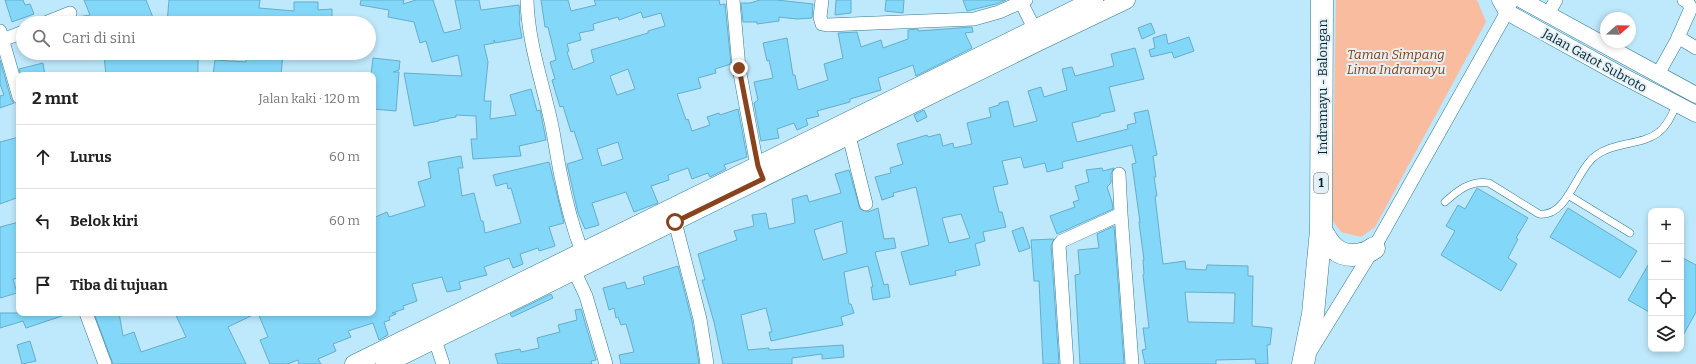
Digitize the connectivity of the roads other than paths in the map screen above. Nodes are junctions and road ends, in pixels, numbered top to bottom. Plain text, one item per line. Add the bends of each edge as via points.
1 (527, 0) edge
2 (733, 0) edge
3 (822, 0) edge
4 (1094, 0) edge
5 (1126, 0) edge
6 (1322, 0) edge
7 (1522, 0) edge
8 (1556, 0) edge
9 (1684, 0) edge
10 (1507, 4) edge
11 (70, 12) dead end
12 (1028, 14) edge
13 (1548, 14) junction
14 (61, 16) edge
15 (16, 34) edge
16 (1678, 37) junction
17 (1, 38) edge
18 (1696, 48) edge
19 (1629, 59) junction
20 (1658, 74) junction
21 (1621, 75) junction
22 (16, 87) edge
23 (1696, 95) edge
24 (1677, 104) junction
25 (1696, 114) edge
26 (849, 136) junction
27 (760, 172) junction
28 (1119, 174) dead end
29 (1568, 195) junction
30 (1445, 202) dead end
31 (866, 204) dead end
32 (1120, 214) junction
33 (675, 222) junction
34 (1321, 230) junction
35 (1630, 233) dead end
36 (1374, 248) junction
37 (576, 266) junction
38 (87, 316) edge
39 (435, 340) junction
40 (105, 364) edge
41 (354, 364) edge
42 (385, 364) edge
43 (443, 364) edge
44 (606, 364) edge
45 (707, 364) edge
46 (1067, 364) edge
47 (1132, 364) edge
48 (1303, 364) edge

1 - 37 street via 532,46 576,238
2 - 27 street via 739,68
3 - 12 street via 820,20 822,24 827,25 974,18 999,12
4 - 12 main road
5 - 12 main road
6 - 34 highway, Indramayu - Balongan / 1
7 - 13 street, Jalan Gatot Subroto
8 - 13 street
9 - 16 street via 1691,8
10 - 21 street, Jalan Gatot Subroto
10 - 36 street
11 - 14 street
12 - 26 main road
12 - 27 main road
13 - 19 street, Jalan Gatot Subroto
15 - 17 street
16 - 18 street
16 - 20 street
17 - 22 street
19 - 20 street, Jalan Gatot Subroto
19 - 21 street
20 - 23 street, Jalan Gatot Subroto
21 - 24 street, Jalan Gatot Subroto
24 - 25 street, Jalan Gatot Subroto
24 - 29 lane via 1667,124 1654,135 1616,145 1593,157
26 - 27 main road
26 - 31 street
27 - 33 main road
27 - 37 main road
28 - 32 street
29 - 30 lane via 1559,207 1546,215 1539,214 1489,184 1481,182 1459,190
29 - 35 lane
32 - 46 street via 1062,241 1059,245
32 - 47 street
33 - 37 main road
33 - 45 street via 700,319
34 - 36 highway via 1334,248 1341,252 1360,254
34 - 48 highway, Indramayu - Balongan / 1 via 1313,314
36 - 48 street
37 - 39 main road
37 - 41 main road
37 - 44 street
38 - 40 street
39 - 42 main road
39 - 43 street

